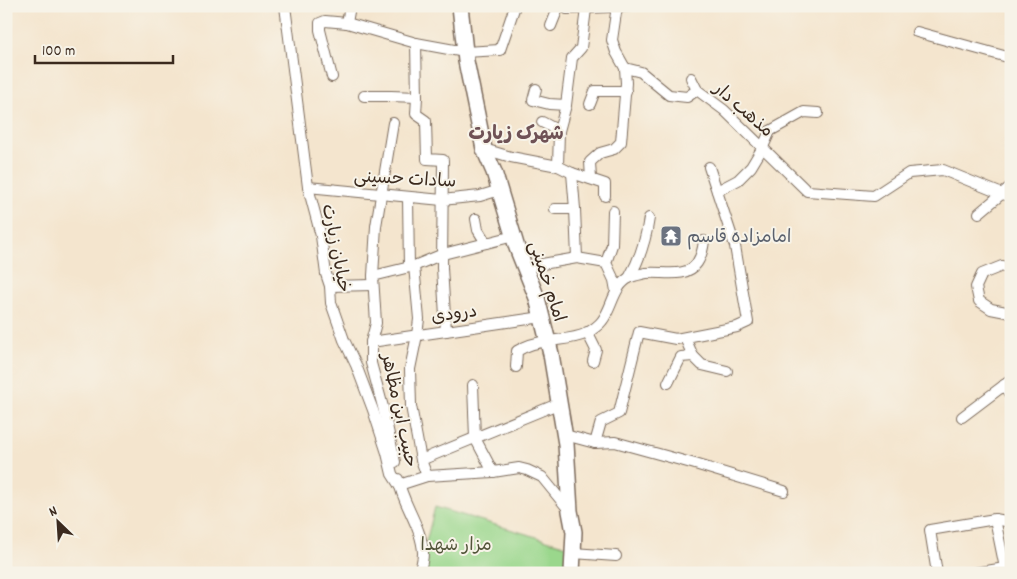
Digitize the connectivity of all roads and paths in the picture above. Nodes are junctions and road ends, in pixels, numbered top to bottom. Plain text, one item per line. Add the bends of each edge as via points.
1 (350, 6) edge
2 (460, 6) edge
3 (515, 6) edge
4 (561, 6) edge
5 (632, 6) edge
6 (288, 7) edge
7 (617, 7) edge
8 (586, 9) junction
9 (347, 22) junction
10 (551, 26) dead end
11 (917, 32) dead end
12 (416, 43) junction
13 (465, 52) junction
14 (1011, 58) edge
15 (625, 68) junction
16 (332, 77) dead end
17 (691, 78) dead end
18 (536, 89) dead end
19 (697, 90) junction
20 (626, 91) junction
21 (364, 96) dead end
22 (417, 97) junction
23 (590, 104) dead end
24 (566, 105) junction
25 (818, 113) dead end
26 (542, 122) dead end
27 (393, 123) dead end
28 (558, 131) junction
29 (763, 147) junction
30 (484, 149) junction
31 (558, 166) junction
32 (709, 167) dead end
33 (572, 173) junction
34 (591, 179) junction
35 (308, 186) junction
36 (1011, 186) edge
37 (500, 190) junction
38 (717, 191) junction
39 (381, 194) junction
40 (1006, 195) edge
41 (605, 196) dead end
42 (408, 197) junction
43 (442, 200) junction
44 (555, 209) dead end
45 (575, 209) junction
46 (613, 211) dead end
47 (978, 213) dead end
48 (649, 218) dead end
49 (476, 219) dead end
50 (514, 236) junction
51 (704, 242) dead end
52 (486, 243) junction
53 (442, 254) junction
54 (576, 258) junction
55 (606, 262) junction
56 (411, 266) junction
57 (525, 267) junction
58 (1006, 267) edge
59 (629, 278) junction
60 (373, 280) junction
61 (330, 286) junction
62 (616, 291) junction
63 (1011, 313) edge
64 (542, 317) junction
65 (446, 331) junction
66 (587, 332) junction
67 (417, 335) junction
68 (685, 338) junction
69 (548, 341) junction
70 (371, 342) junction
71 (693, 356) junction
72 (593, 360) dead end
73 (516, 368) dead end
74 (727, 371) dead end
75 (1007, 382) edge
76 (668, 383) dead end
77 (473, 386) dead end
78 (1011, 396) edge
79 (560, 403) junction
80 (962, 417) dead end
81 (565, 435) junction
82 (475, 438) junction
83 (595, 443) junction
84 (421, 460) junction
85 (493, 472) junction
86 (427, 476) junction
87 (399, 485) junction
88 (784, 491) dead end
89 (570, 511) junction
90 (995, 519) junction
91 (1011, 522) edge
92 (573, 553) junction
93 (616, 556) dead end
94 (1007, 570) edge
95 (419, 573) edge
96 (572, 573) edge
97 (937, 573) edge
98 (974, 573) edge

1 - 9 street
2 - 13 street, امام خمینی
3 - 13 street via 500,50
4 - 8 street
4 - 10 street
5 - 7 street
6 - 35 street, خیابان زیارت
7 - 8 street
7 - 15 street via 612,40
8 - 24 street via 582,48 572,58
9 - 12 street
9 - 16 street via 325,20 320,23
11 - 14 street
12 - 13 street
12 - 22 street
13 - 30 street, امام خمینی
15 - 19 street, مذهب دار via 641,72 669,95 687,97
15 - 20 street
17 - 19 street
18 - 24 street via 533,100
19 - 29 street, مذهب دار via 724,110
20 - 23 street via 595,91
20 - 34 street via 621,142 590,162
21 - 22 street
22 - 43 street via 416,114 426,121 427,159 442,160
24 - 28 street
25 - 29 street via 804,112 770,131
26 - 28 street
27 - 39 street, حبیب ابن مظاهر
28 - 31 street
29 - 38 street via 751,167 738,180
29 - 40 street, مذهب دار via 807,191 874,196 908,173 942,170
30 - 31 street
30 - 37 street, امام خمینی
31 - 33 street
32 - 38 street
33 - 34 street
33 - 45 street
34 - 41 street via 605,184
35 - 39 street, سادات حسینی
35 - 61 street, خیابان زیارت
36 - 40 street
37 - 43 street, سادات حسینی via 480,196
37 - 50 street, امام خمینی
38 - 68 street via 735,246 748,322
39 - 42 street, سادات حسینی
39 - 60 street, حبیب ابن مظاهر
40 - 47 street
42 - 43 street, سادات حسینی
42 - 56 street
43 - 53 street
44 - 45 street
45 - 54 street
46 - 55 street via 612,245
48 - 59 street via 638,260
49 - 52 street
50 - 52 street
50 - 57 street, امام خمینی
51 - 59 street via 696,265 684,272 644,273
52 - 53 street
53 - 56 street
53 - 65 street
54 - 55 street
54 - 57 street
55 - 62 street
56 - 60 street
56 - 67 street via 419,319
57 - 64 street, امام خمینی
58 - 63 street via 982,274 976,287 980,301 991,309
59 - 62 street
60 - 61 street
60 - 70 street, حبیب ابن مظاهر via 376,323
61 - 87 street, خیابان زیارت via 331,303 373,410 392,474
62 - 66 street via 602,321
64 - 65 street, درودی
64 - 69 street, امام خمینی
65 - 67 street, درودی
66 - 69 street
66 - 72 street via 596,350
67 - 70 street, درودی
67 - 84 street via 410,387
68 - 71 street
68 - 83 street via 639,332 619,413 601,422
69 - 73 street via 527,345 517,351
69 - 79 street, امام خمینی
70 - 87 street, حبیب ابن مظاهر via 370,363
71 - 74 street via 702,365
71 - 76 street via 681,357
75 - 78 street
75 - 80 street
77 - 82 street
79 - 81 street, امام خمینی
79 - 82 street
81 - 83 street
81 - 89 street, امام خمینی
82 - 84 street
82 - 85 street
83 - 88 street via 615,442
84 - 86 street
85 - 86 street, حبیب ابن مظاهر
85 - 89 street, حبیب ابن مظاهر via 519,468 542,477
86 - 87 street, حبیب ابن مظاهر
87 - 95 street via 420,538 423,555
89 - 92 street, امام خمینی
90 - 91 street
90 - 94 street
90 - 97 street via 930,530
92 - 93 street
92 - 96 street, امام خمینی
94 - 98 street

